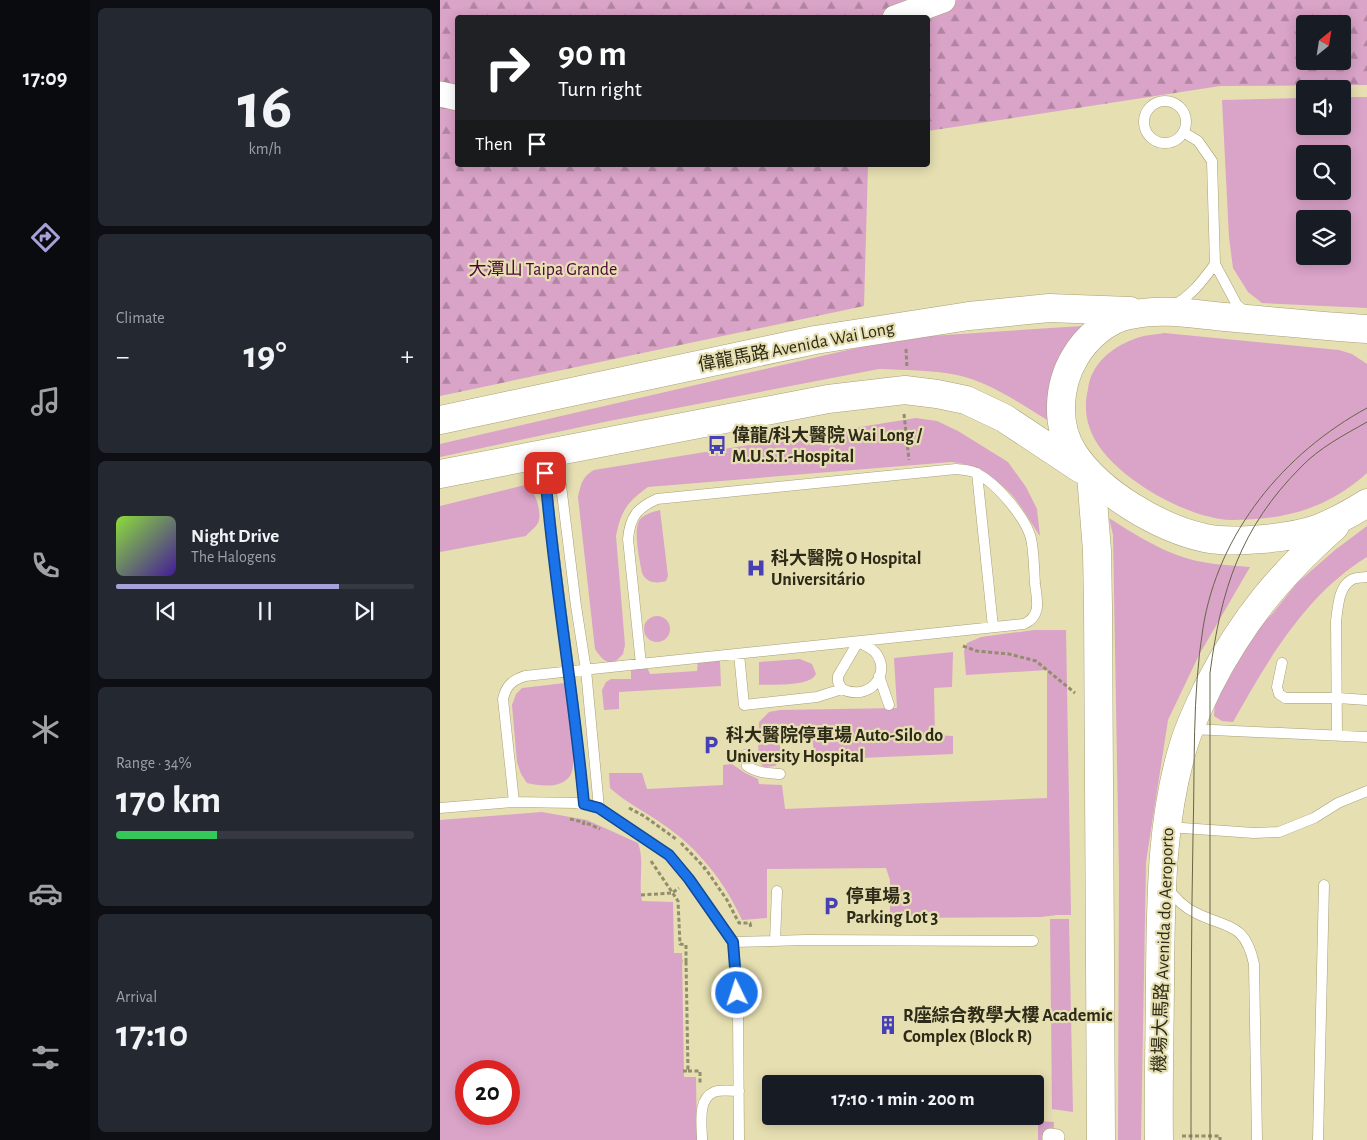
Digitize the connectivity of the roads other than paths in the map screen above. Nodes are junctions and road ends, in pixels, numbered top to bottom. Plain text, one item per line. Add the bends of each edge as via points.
1 (944, 0) edge
2 (903, 15) edge
3 (440, 94) edge
4 (455, 97) edge
5 (1184, 132) junction
6 (1215, 264) junction
7 (1160, 311) junction
8 (1254, 320) junction
9 (1361, 331) edge
10 (440, 420) edge
11 (550, 453) junction
12 (978, 473) junction
13 (440, 474) edge
14 (1091, 475) junction
15 (1356, 510) edge
16 (1367, 577) edge
17 (993, 627) junction
18 (858, 642) junction
19 (739, 654) junction
20 (1282, 662) dead end
21 (642, 664) junction
22 (586, 670) junction
23 (570, 672) junction
24 (880, 676) junction
25 (842, 689) junction
26 (1338, 698) junction
27 (1367, 700) edge
28 (889, 706) dead end
29 (1190, 729) junction
30 (1337, 736) junction
31 (1367, 738) edge
32 (745, 755) dead end
33 (780, 774) dead end
34 (1367, 790) edge
35 (514, 802) junction
36 (584, 804) junction
37 (440, 808) edge
38 (599, 808) junction
39 (1166, 826) junction
40 (1163, 880) junction
41 (1324, 885) dead end
42 (777, 891) dead end
43 (776, 941) junction
44 (1033, 941) dead end
45 (733, 942) junction
46 (739, 1091) junction
47 (1159, 1138) edge
48 (702, 1140) edge
49 (739, 1140) edge
50 (1101, 1140) edge
51 (1257, 1140) edge
52 (1318, 1140) edge

1 - 2 street
3 - 4 street
5 - 5 lane via 1173,142 1159,143 1147,135 1143,122 1145,115 1153,104 1173,103 1184,112
5 - 6 lane via 1198,141 1212,161
6 - 7 lane via 1199,286 1180,302
6 - 8 lane via 1238,305
7 - 8 main road
7 - 10 main road, 偉龍馬路 Avenida Wai Long via 1049,308 969,316 824,338
7 - 14 main road via 1128,315 1103,327 1082,346 1067,370 1061,398 1063,426 1073,453
8 - 9 main road
11 - 13 main road
11 - 14 main road via 828,399 905,390 966,400 1004,418
11 - 22 lane
11 - 23 lane via 548,510
12 - 17 lane
12 - 17 lane via 1008,500 1030,535 1038,606 1034,617 1024,624
12 - 21 lane via 956,469 657,499 645,504 630,525 628,538
14 - 15 main road via 1141,512 1172,528 1206,538 1237,541 1276,537 1315,529
14 - 50 main road via 1097,551
15 - 29 main road, 機場大馬路 Avenida do Aeroporto via 1310,548 1252,614 1226,652
16 - 26 lane via 1352,579 1342,591 1336,622
17 - 18 lane
18 - 19 lane
18 - 24 lane via 879,659
18 - 25 lane via 838,676
19 - 21 lane
19 - 25 lane via 744,705 817,697
20 - 26 lane via 1277,688 1285,698
21 - 22 lane
22 - 23 lane
22 - 38 lane
23 - 35 lane via 525,676 516,679 505,691 502,699
23 - 36 lane
24 - 25 lane via 864,692
24 - 28 lane
26 - 27 lane
26 - 30 lane
29 - 30 lane
29 - 39 main road, 機場大馬路 Avenida do Aeroporto
30 - 31 lane
32 - 33 lane via 747,766 753,770
34 - 39 lane via 1279,832
35 - 36 lane
35 - 37 lane
36 - 38 lane
38 - 45 lane via 669,855
39 - 40 main road, 機場大馬路 Avenida do Aeroporto
40 - 47 main road, 機場大馬路 Avenida do Aeroporto
40 - 51 lane via 1174,896 1195,913 1241,933 1252,953
41 - 52 lane
42 - 43 lane
43 - 44 lane
43 - 45 lane
45 - 46 lane
46 - 48 lane via 715,1091 706,1098 702,1111
46 - 49 lane

